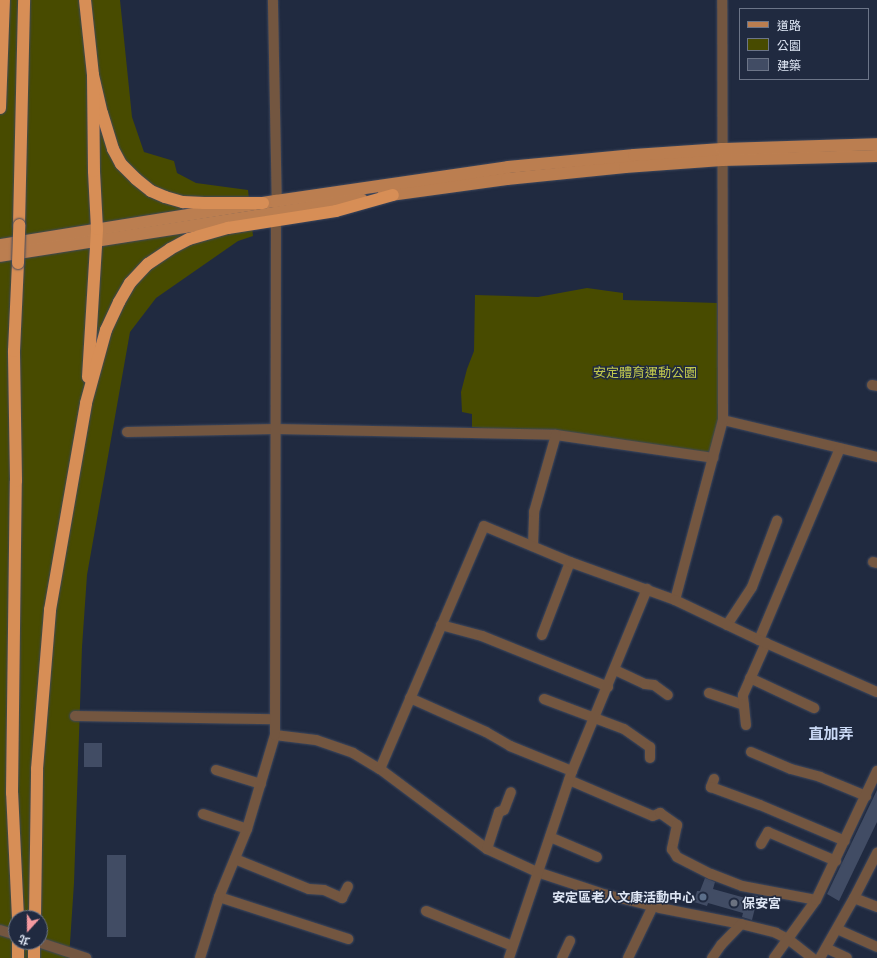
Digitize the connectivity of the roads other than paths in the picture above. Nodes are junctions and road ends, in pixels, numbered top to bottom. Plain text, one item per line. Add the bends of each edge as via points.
1 (4, 0) edge
2 (24, 0) edge
3 (85, 0) edge
4 (273, 0) edge
5 (722, 0) edge
6 (93, 75) junction
7 (0, 108) edge
8 (877, 144) edge
9 (722, 154) junction
10 (877, 156) edge
11 (392, 195) joint
12 (263, 203) junction
13 (276, 211) junction
14 (97, 235) junction
15 (0, 245) edge
16 (0, 256) edge
17 (86, 403) junction
18 (723, 420) junction
19 (276, 429) junction
20 (127, 432) dead end
21 (556, 435) junction
22 (840, 448) junction
23 (877, 457) edge
24 (713, 458) junction
25 (776, 521) dead end
26 (533, 546) junction
27 (570, 562) junction
28 (647, 590) junction
29 (675, 600) junction
30 (441, 625) junction
31 (727, 625) junction
32 (542, 635) dead end
33 (763, 641) junction
34 (615, 670) junction
35 (750, 678) junction
36 (608, 687) junction
37 (877, 692) edge
38 (709, 693) dead end
39 (668, 695) dead end
40 (410, 698) junction
41 (544, 699) dead end
42 (744, 705) junction
43 (814, 708) dead end
44 (75, 716) dead end
45 (274, 719) junction
46 (594, 719) junction
47 (746, 725) dead end
48 (275, 735) junction
49 (751, 752) dead end
50 (650, 758) dead end
51 (380, 769) junction
52 (216, 770) dead end
53 (877, 771) edge
54 (571, 776) junction
55 (714, 779) dead end
56 (261, 784) junction
57 (511, 792) dead end
58 (866, 796) junction
59 (203, 814) dead end
60 (247, 829) junction
61 (550, 837) junction
62 (845, 841) junction
63 (761, 844) dead end
64 (488, 849) junction
65 (597, 857) dead end
66 (235, 859) junction
67 (836, 860) junction
68 (876, 860) edge
69 (537, 872) junction
70 (348, 886) dead end
71 (220, 897) junction
72 (854, 898) junction
73 (816, 900) junction
74 (653, 906) junction
75 (877, 907) edge
76 (18, 910) edge
77 (35, 910) edge
78 (426, 911) dead end
79 (741, 924) junction
80 (837, 929) junction
81 (348, 938) dead end
82 (788, 939) junction
83 (570, 940) dead end
84 (48, 945) edge
85 (877, 947) edge
86 (826, 948) junction
87 (512, 954) edge
88 (86, 958) edge
89 (200, 958) edge
90 (562, 958) edge
91 (628, 958) edge
92 (712, 958) edge
93 (774, 958) edge
94 (812, 958) edge
95 (820, 958) edge
96 (847, 958) edge

1 - 7 highway
2 - 76 highway, bridge via 14,351 16,489 12,793
3 - 6 highway
4 - 13 street
5 - 9 street
6 - 12 highway via 113,149 121,164 150,191 183,202
6 - 14 highway
8 - 9 main road
9 - 10 main road
9 - 11 main road via 507,178
9 - 13 main road via 634,155 508,167
9 - 18 street
11 - 13 highway via 336,212
12 - 13 main road
12 - 14 main road
13 - 14 main road
13 - 17 highway via 189,239 148,264 130,283 106,330
13 - 19 street
14 - 15 main road
14 - 16 main road
14 - 17 highway
17 - 77 highway via 50,610 37,769
18 - 22 street
18 - 24 street
19 - 20 street
19 - 21 street
19 - 45 street
21 - 24 street
21 - 26 street via 534,512
22 - 23 street
22 - 33 street
24 - 29 street
25 - 31 street via 752,586
26 - 27 street
26 - 30 street via 484,526
27 - 28 street
27 - 32 street
28 - 29 street
28 - 34 street
29 - 31 street
30 - 36 street via 482,636
30 - 40 street
31 - 33 street
33 - 35 street
33 - 37 street
34 - 36 street
34 - 39 street via 645,684 654,685
35 - 42 street via 743,695
35 - 43 street
36 - 46 street
38 - 42 street
40 - 51 street
40 - 54 street via 486,732
41 - 46 street
42 - 47 street
44 - 45 street
45 - 48 street
46 - 50 street via 624,729 650,747
46 - 54 street
48 - 51 street via 316,740 353,753
48 - 56 street
49 - 58 street
51 - 64 street
52 - 56 street
53 - 58 street
54 - 61 street
54 - 73 street via 652,816 660,813 678,825 672,849 677,857 742,886
55 - 62 street via 711,787
56 - 60 street
57 - 64 street via 504,810 499,812
58 - 62 street
59 - 60 street
60 - 66 street
61 - 65 street
61 - 69 street
62 - 67 street
63 - 67 street via 768,832
64 - 69 street
66 - 70 street via 309,889 324,890 342,898
66 - 71 street
67 - 73 street
68 - 72 street
69 - 74 street
69 - 87 street
71 - 81 street
71 - 89 street
72 - 75 street
72 - 80 street
73 - 82 street
74 - 79 street
74 - 91 street
78 - 87 street
79 - 82 street via 776,933
79 - 92 street
80 - 85 street
80 - 86 street
82 - 93 street
82 - 94 street
83 - 90 street
84 - 88 street
86 - 95 street
86 - 96 street

